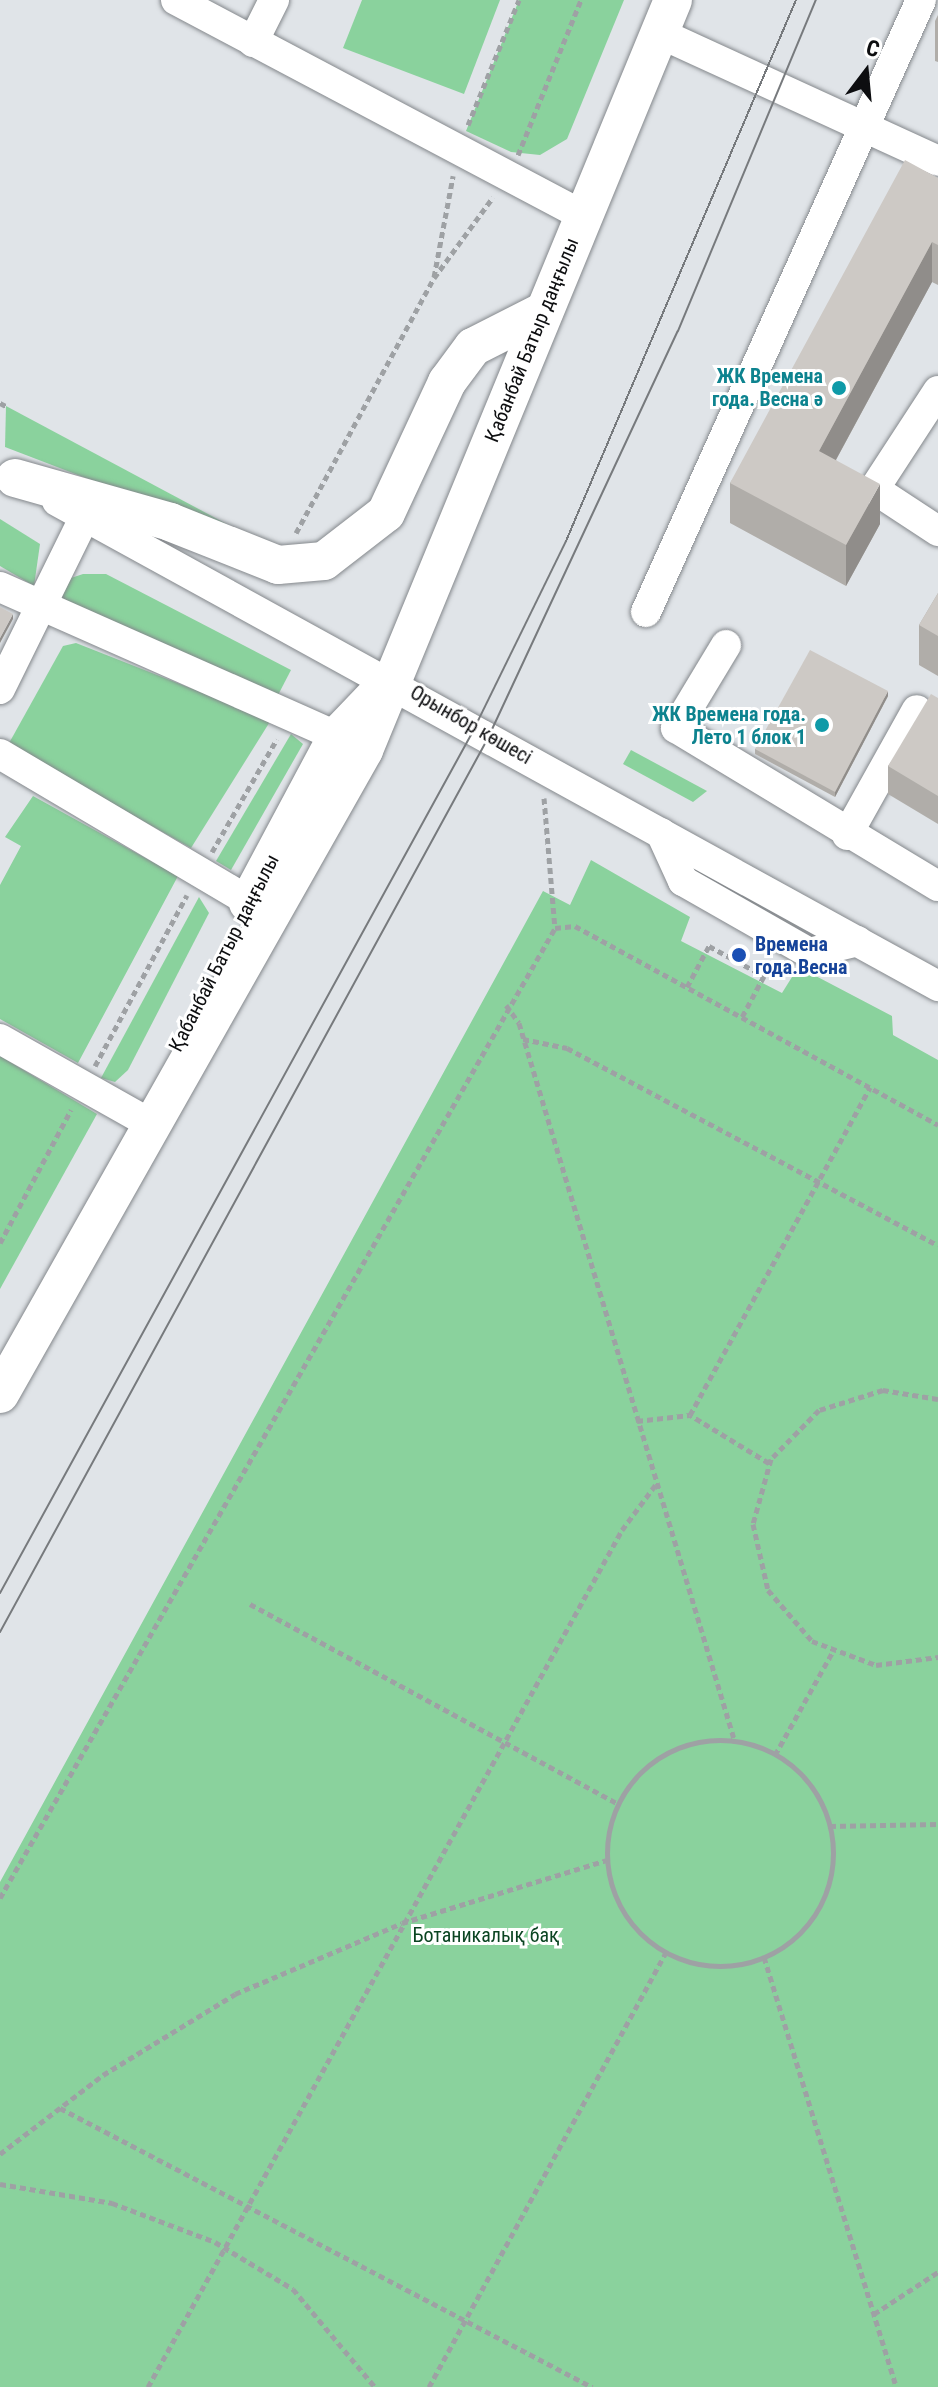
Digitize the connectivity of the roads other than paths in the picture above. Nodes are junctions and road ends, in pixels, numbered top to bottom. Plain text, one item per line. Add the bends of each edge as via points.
1 (176, 0) edge
2 (274, 0) edge
3 (921, 0) edge
4 (666, 16) edge
5 (253, 42) junction
6 (868, 127) junction
7 (938, 161) edge
8 (584, 216) junction
9 (544, 311) junction
10 (938, 391) edge
11 (4, 473) edge
12 (85, 516) junction
13 (938, 531) edge
14 (0, 587) edge
15 (39, 609) junction
16 (646, 612) dead end
17 (726, 645) dead end
18 (392, 679) junction
19 (0, 689) edge
20 (917, 710) edge
21 (337, 736) junction
22 (0, 754) edge
23 (847, 835) junction
24 (938, 886) edge
25 (249, 901) junction
26 (938, 986) edge
27 (0, 1039) edge
28 (140, 1118) junction
29 (83, 1244) junction
30 (0, 1394) edge

1 - 5 street
2 - 5 street
3 - 6 street
4 - 6 street
4 - 8 main road, Қабанбай Батыр даңғылы
5 - 8 street
6 - 7 street
6 - 16 street
8 - 9 main road, Қабанбай Батыр даңғылы
9 - 11 main road via 473,347 447,382 386,513 324,561 278,565 170,522
9 - 18 main road, Қабанбай Батыр даңғылы
10 - 13 street via 874,489
11 - 12 street, Орынбор көшесі
12 - 15 street
12 - 18 street, Орынбор көшесі
14 - 15 street
15 - 19 street
15 - 21 street via 292,712
17 - 23 street via 676,728
18 - 21 main road, Қабанбай Батыр даңғылы
18 - 26 street, Орынбор көшесі
18 - 29 main road, Қабанбай Батыр даңғылы via 364,750
20 - 23 street
21 - 25 main road, Қабанбай Батыр даңғылы
22 - 25 street
23 - 24 street
25 - 28 main road, Қабанбай Батыр даңғылы
27 - 28 street
28 - 29 main road, Қабанбай Батыр даңғылы
29 - 30 main road, Қабанбай Батыр даңғылы

